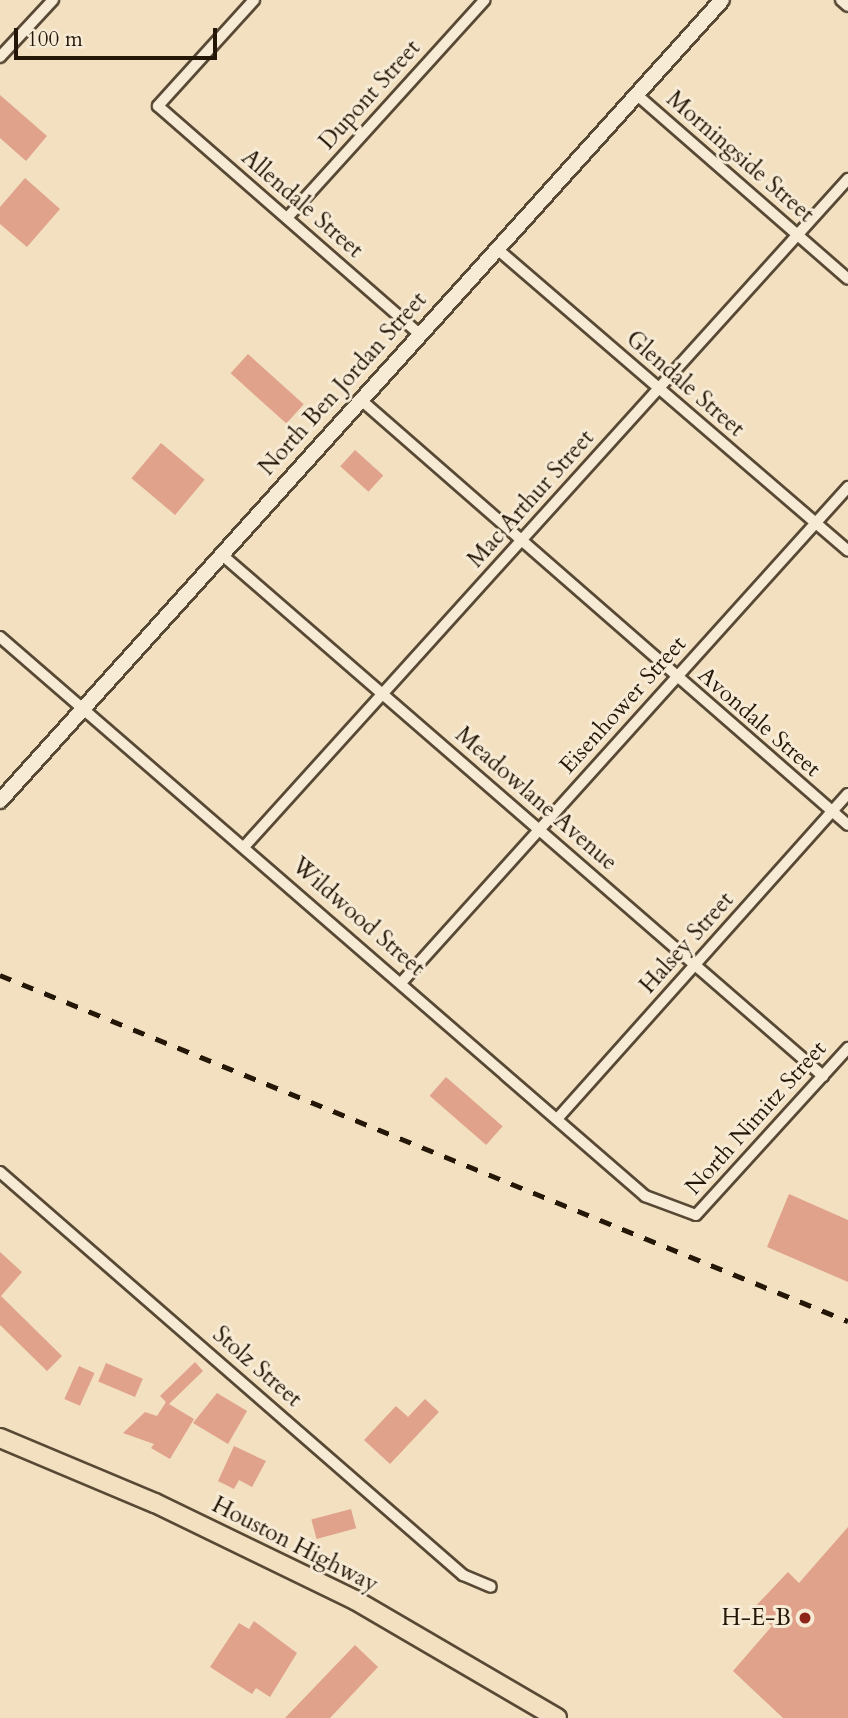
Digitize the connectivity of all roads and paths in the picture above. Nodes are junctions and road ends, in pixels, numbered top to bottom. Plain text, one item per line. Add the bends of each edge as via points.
1 (52, 0) edge
2 (254, 0) edge
3 (485, 0) edge
4 (722, 0) edge
5 (841, 0) edge
6 (848, 6) edge
7 (0, 57) edge
8 (636, 94) junction
9 (848, 179) edge
10 (287, 218) junction
11 (798, 236) junction
12 (496, 248) junction
13 (848, 279) edge
14 (418, 334) junction
15 (659, 389) junction
16 (361, 400) junction
17 (848, 487) edge
18 (815, 523) junction
19 (520, 542) junction
20 (848, 551) edge
21 (221, 554) junction
22 (0, 637) edge
23 (676, 678) junction
24 (383, 695) junction
25 (83, 709) junction
26 (848, 794) edge
27 (0, 801) edge
28 (832, 812) junction
29 (848, 825) edge
30 (538, 830) junction
31 (244, 847) junction
32 (696, 964) junction
33 (401, 983) junction
34 (848, 1048) edge
35 (823, 1076) junction
36 (557, 1119) junction
37 (0, 1172) edge
38 (696, 1215) joint
39 (0, 1438) edge
40 (491, 1587) dead end
41 (556, 1718) edge

1 - 7 street
2 - 10 street, Allendale Street via 158,106
3 - 10 street, Dupont Street
4 - 8 street, North Ben Jordan Street
5 - 6 street
8 - 11 street, Morningside Street
8 - 12 street, North Ben Jordan Street
9 - 11 street, Mac Arthur Street
10 - 14 street, Allendale Street
11 - 13 street, Morningside Street
11 - 15 street, Mac Arthur Street
12 - 14 street, North Ben Jordan Street
12 - 15 street, Glendale Street
14 - 16 street, North Ben Jordan Street
15 - 18 street, Glendale Street
15 - 19 street, Mac Arthur Street
16 - 19 street, Avondale Street
16 - 21 street, North Ben Jordan Street
17 - 18 street, Eisenhower Street
18 - 20 street, Glendale Street
18 - 23 street, Eisenhower Street
19 - 23 street, Avondale Street
19 - 24 street, Mac Arthur Street
21 - 24 street, Meadowlane Avenue
21 - 25 street, North Ben Jordan Street
22 - 25 street, Wildwood Street
23 - 28 street, Avondale Street
23 - 30 street, Eisenhower Street
24 - 30 street, Meadowlane Avenue
24 - 31 street, Mac Arthur Street
25 - 27 street, North Ben Jordan Street
25 - 31 street, Wildwood Street
26 - 28 street, Halsey Street
28 - 29 street, Avondale Street
28 - 32 street, Halsey Street
30 - 32 street, Meadowlane Avenue
30 - 33 street, Eisenhower Street
31 - 33 street, Wildwood Street
32 - 35 street, Meadowlane Avenue
32 - 36 street, Halsey Street
33 - 36 street, Wildwood Street
34 - 35 street, North Nimitz Street
35 - 38 street, North Nimitz Street
36 - 38 street, Wildwood Street via 645,1196
37 - 40 street, Stolz Street via 464,1575
39 - 41 main road, Houston Highway via 155,1503 355,1600

